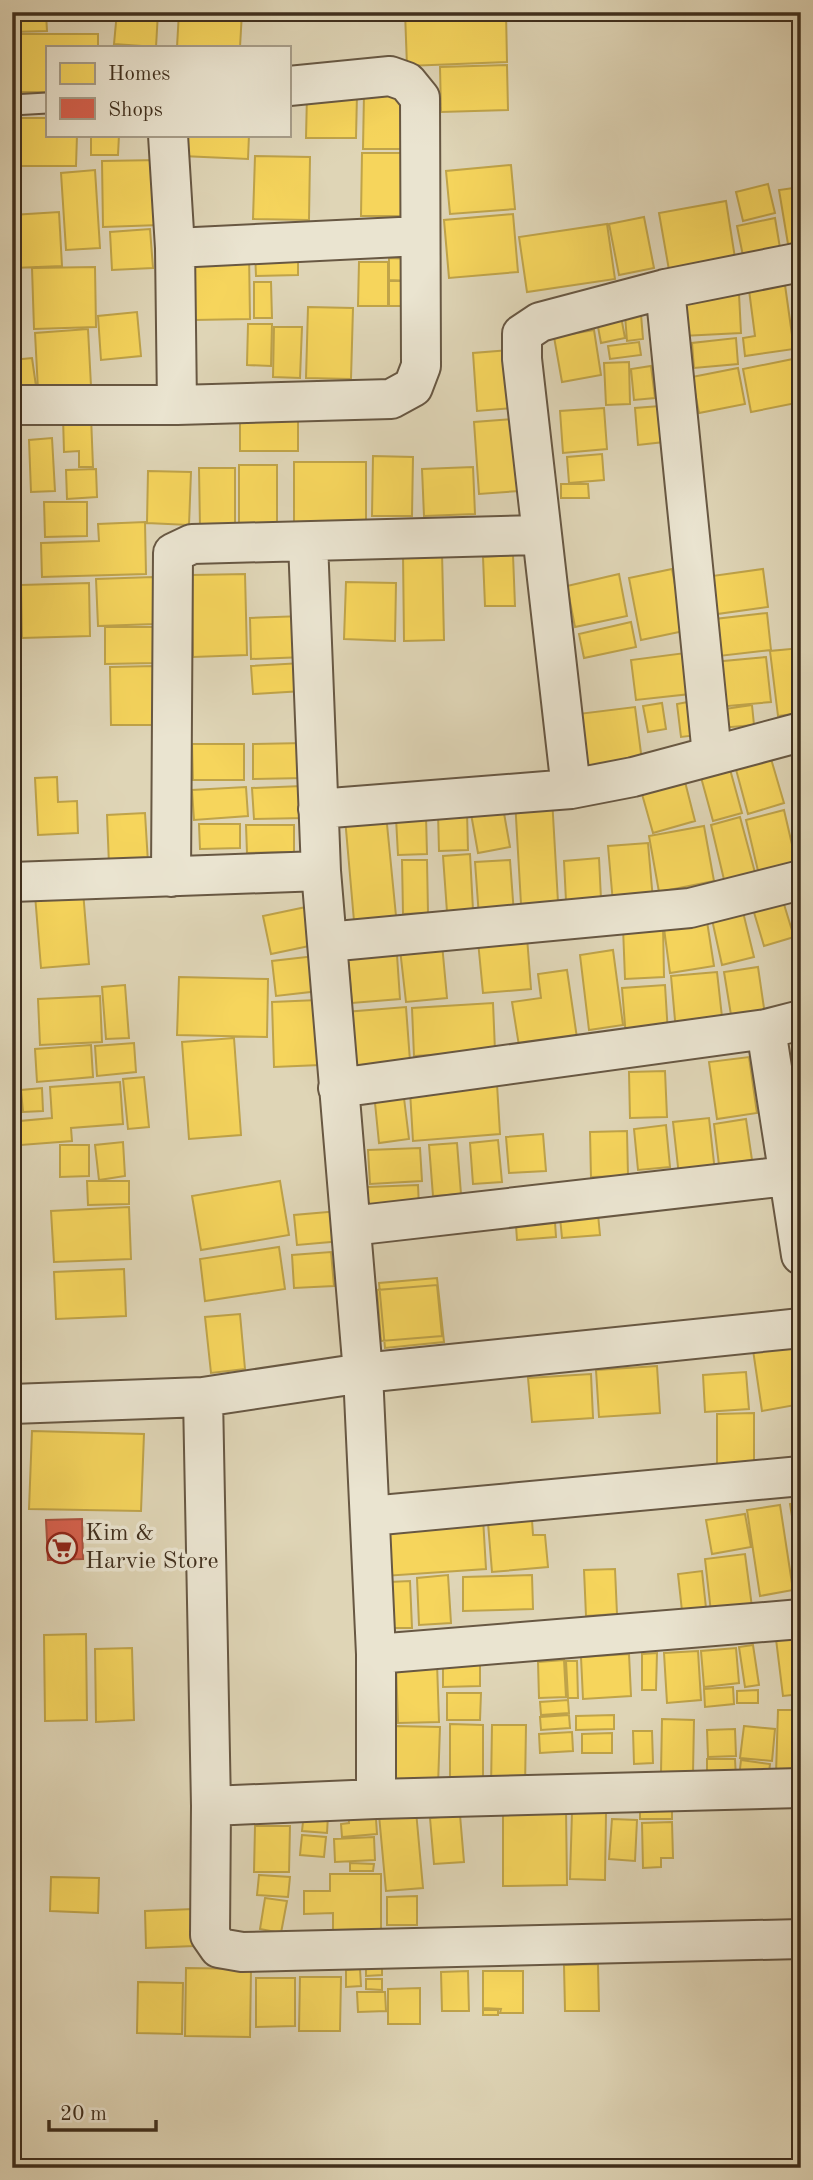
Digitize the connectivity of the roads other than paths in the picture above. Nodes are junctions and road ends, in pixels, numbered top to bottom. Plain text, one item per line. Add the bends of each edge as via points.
1 (290, 86) edge
2 (46, 103) edge
3 (12, 106) edge
4 (169, 136) edge
5 (420, 236) junction
6 (175, 247) junction
7 (800, 270) edge
8 (665, 289) junction
9 (12, 405) edge
10 (177, 405) junction
11 (540, 535) junction
12 (308, 542) junction
13 (801, 733) edge
14 (712, 755) junction
15 (571, 789) junction
16 (318, 808) junction
17 (321, 871) junction
18 (171, 877) junction
19 (801, 880) edge
20 (12, 883) edge
21 (327, 942) junction
22 (783, 1025) edge
23 (338, 1088) junction
24 (788, 1176) junction
25 (351, 1226) junction
26 (801, 1255) edge
27 (801, 1328) edge
28 (363, 1373) junction
29 (203, 1397) junction
30 (12, 1404) edge
31 (801, 1476) edge
32 (370, 1516) junction
33 (801, 1619) edge
34 (376, 1654) junction
35 (801, 1787) edge
36 (376, 1799) junction
37 (211, 1806) junction
38 (801, 1939) edge

1 - 5 street via 390,76 407,82 420,98
2 - 3 lane
4 - 6 street
5 - 6 street
5 - 10 street via 421,366 413,387 391,399
6 - 10 street
7 - 8 street
8 - 11 street via 540,322 522,334
8 - 14 street
9 - 10 street
11 - 12 street
11 - 15 street
12 - 16 street
12 - 18 street via 192,544 173,553
13 - 14 street
14 - 15 street
15 - 16 street
16 - 17 street
17 - 18 street
17 - 21 street
18 - 20 street
19 - 21 street via 690,908
21 - 23 street
22 - 23 street
22 - 24 street
23 - 25 street
24 - 25 street
24 - 26 street
25 - 28 street
27 - 28 street
28 - 29 street
28 - 32 street
29 - 30 street
29 - 37 street
31 - 32 street
32 - 34 street
33 - 34 street
34 - 36 street
35 - 36 street
36 - 37 street
37 - 38 street via 211,1935 219,1948 242,1952

